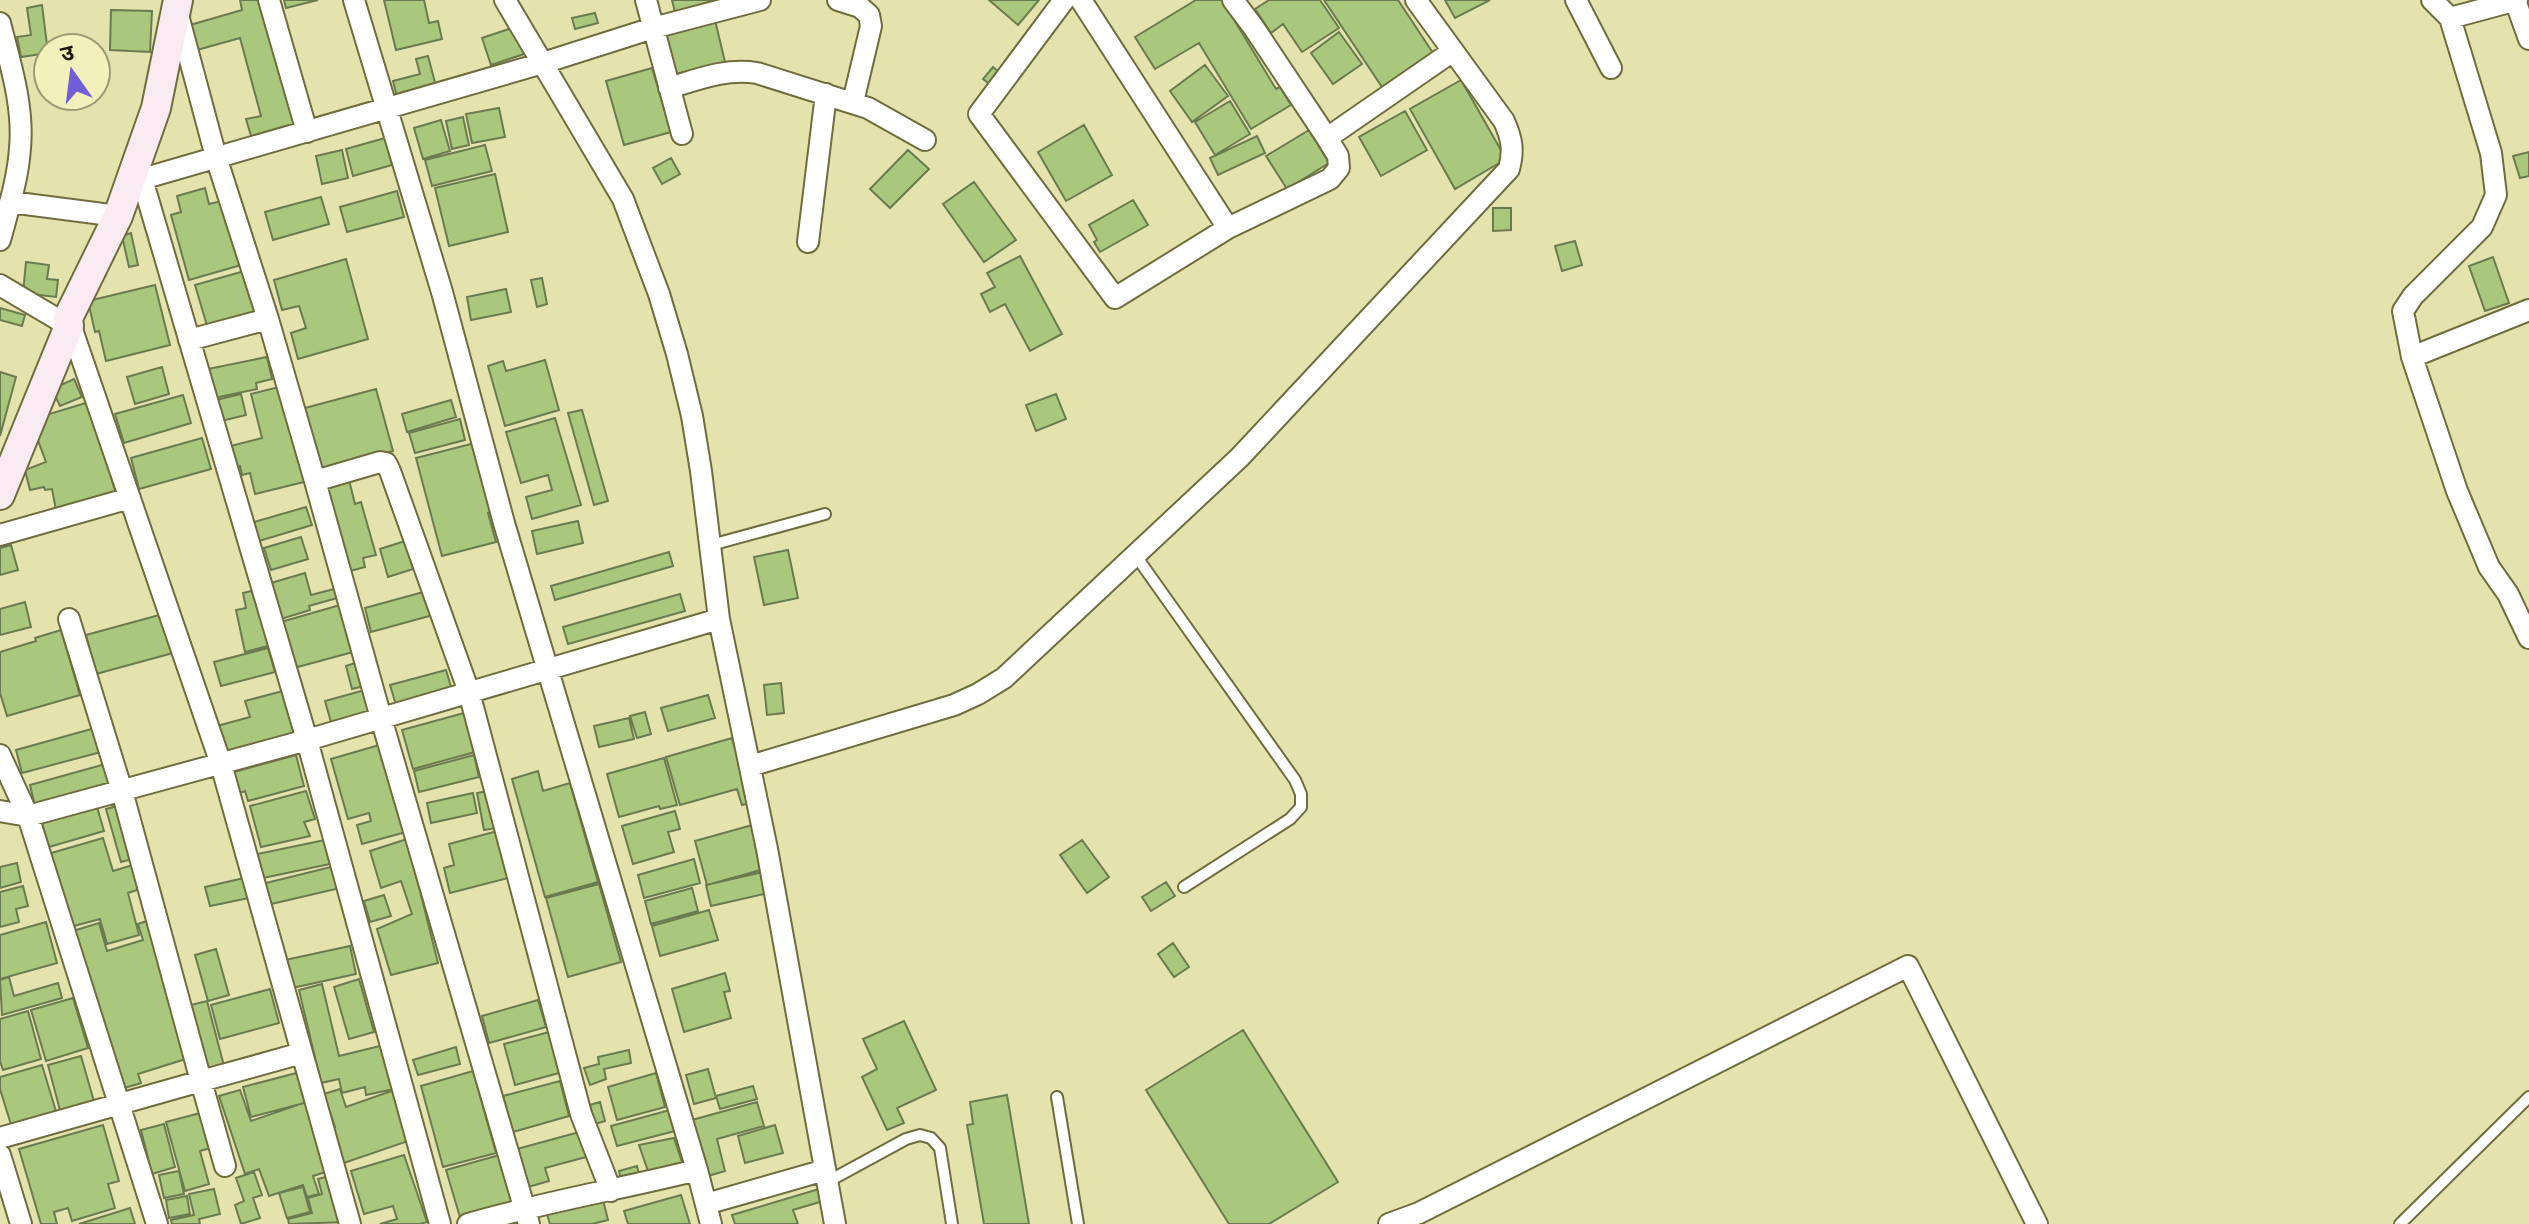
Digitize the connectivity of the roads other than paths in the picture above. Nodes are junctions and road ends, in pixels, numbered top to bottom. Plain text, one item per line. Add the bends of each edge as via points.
1 (269, 0) edge
2 (354, 0) edge
3 (505, 0) edge
4 (646, 0) edge
5 (760, 0) edge
6 (838, 0) edge
7 (1064, 0) edge
8 (1081, 0) edge
9 (1233, 0) edge
10 (1416, 0) edge
11 (1576, 0) edge
12 (2432, 0) edge
13 (2516, 0) edge
14 (177, 6) edge
15 (2450, 18) junction
16 (0, 23) edge
17 (653, 28) junction
18 (2529, 39) edge
19 (1453, 51) junction
20 (543, 63) junction
21 (1611, 68) dead end
22 (669, 88) junction
23 (826, 94) junction
24 (853, 102) junction
25 (387, 109) junction
26 (307, 132) junction
27 (682, 134) dead end
28 (1327, 138) junction
29 (925, 140) dead end
30 (216, 157) junction
31 (137, 176) junction
32 (10, 202) junction
33 (118, 216) junction
34 (1228, 228) junction
35 (0, 240) edge
36 (808, 242) dead end
37 (0, 285) edge
38 (2529, 310) edge
39 (268, 319) junction
40 (68, 322) junction
41 (189, 340) junction
42 (2412, 357) junction
43 (6, 466) edge
44 (315, 481) junction
45 (0, 495) edge
46 (130, 498) junction
47 (825, 514) dead end
48 (0, 535) edge
49 (711, 545) junction
50 (1136, 556) junction
51 (69, 619) dead end
52 (719, 619) junction
53 (2529, 638) edge
54 (548, 669) junction
55 (469, 692) junction
56 (381, 718) junction
57 (307, 740) junction
58 (0, 755) edge
59 (221, 764) junction
60 (750, 766) junction
61 (122, 791) junction
62 (0, 811) edge
63 (28, 816) junction
64 (1184, 887) dead end
65 (302, 1053) junction
66 (201, 1081) junction
67 (1057, 1097) dead end
68 (2529, 1097) edge
69 (119, 1105) junction
70 (0, 1138) edge
71 (0, 1155) edge
72 (225, 1166) dead end
73 (697, 1170) junction
74 (826, 1176) junction
75 (611, 1191) junction
76 (709, 1214) edge
77 (526, 1216) edge
78 (21, 1224) edge
79 (157, 1224) edge
80 (350, 1224) edge
81 (440, 1224) edge
82 (468, 1224) edge
83 (835, 1224) edge
84 (952, 1224) edge
85 (1078, 1224) edge
86 (1389, 1224) edge
87 (2037, 1224) edge
88 (2400, 1224) edge

1 - 26 street
2 - 25 street
3 - 20 street
4 - 17 street
5 - 17 street
6 - 24 street via 860,7 871,26
7 - 34 street via 979,114 1115,298
8 - 34 street
9 - 28 street
10 - 19 street
11 - 21 street
12 - 15 street
13 - 15 street
13 - 18 street
14 - 30 street
14 - 31 main road
15 - 42 street via 2491,153 2496,195 2482,227 2403,311
16 - 32 street via 20,113 21,145
17 - 20 street
17 - 22 street
19 - 28 street
19 - 50 street via 1504,121 1512,138 1509,169 1240,457
20 - 25 street
20 - 49 street via 623,199 659,294 692,416
22 - 23 street via 740,70
22 - 27 street
23 - 24 street
23 - 36 street
24 - 29 street
25 - 26 street
25 - 54 street
26 - 30 street
28 - 34 street via 1339,168 1330,179
30 - 31 street
30 - 39 street
31 - 33 main road
31 - 41 street
32 - 33 street
32 - 35 street
33 - 40 main road
37 - 40 street
38 - 42 street
39 - 41 street
39 - 44 street
40 - 43 main road
40 - 46 street
41 - 57 street
42 - 53 street via 2457,491 2489,567
43 - 45 main road
44 - 55 street via 386,463
44 - 56 street
46 - 48 street
46 - 59 street
47 - 49 lane
49 - 52 street
50 - 60 street via 1004,678 978,694
50 - 64 lane via 1301,794 1301,807 1290,819
51 - 61 street
52 - 54 street
52 - 60 street
54 - 55 street
54 - 73 street
55 - 56 street
55 - 75 street via 581,1114
56 - 57 street
56 - 77 street
57 - 59 street
57 - 81 street
58 - 63 street
59 - 61 street
59 - 65 street
60 - 74 street
61 - 63 street
61 - 66 street
62 - 63 street
63 - 69 street
65 - 66 street
65 - 80 street
66 - 69 street
66 - 72 street
67 - 85 lane
68 - 88 lane
69 - 70 street
69 - 79 street
71 - 78 street
73 - 75 street
73 - 76 street
74 - 76 street
74 - 83 street
74 - 84 lane via 906,1139 931,1138 940,1148
75 - 77 street
77 - 82 street
86 - 87 street via 1582,1133 1908,966

